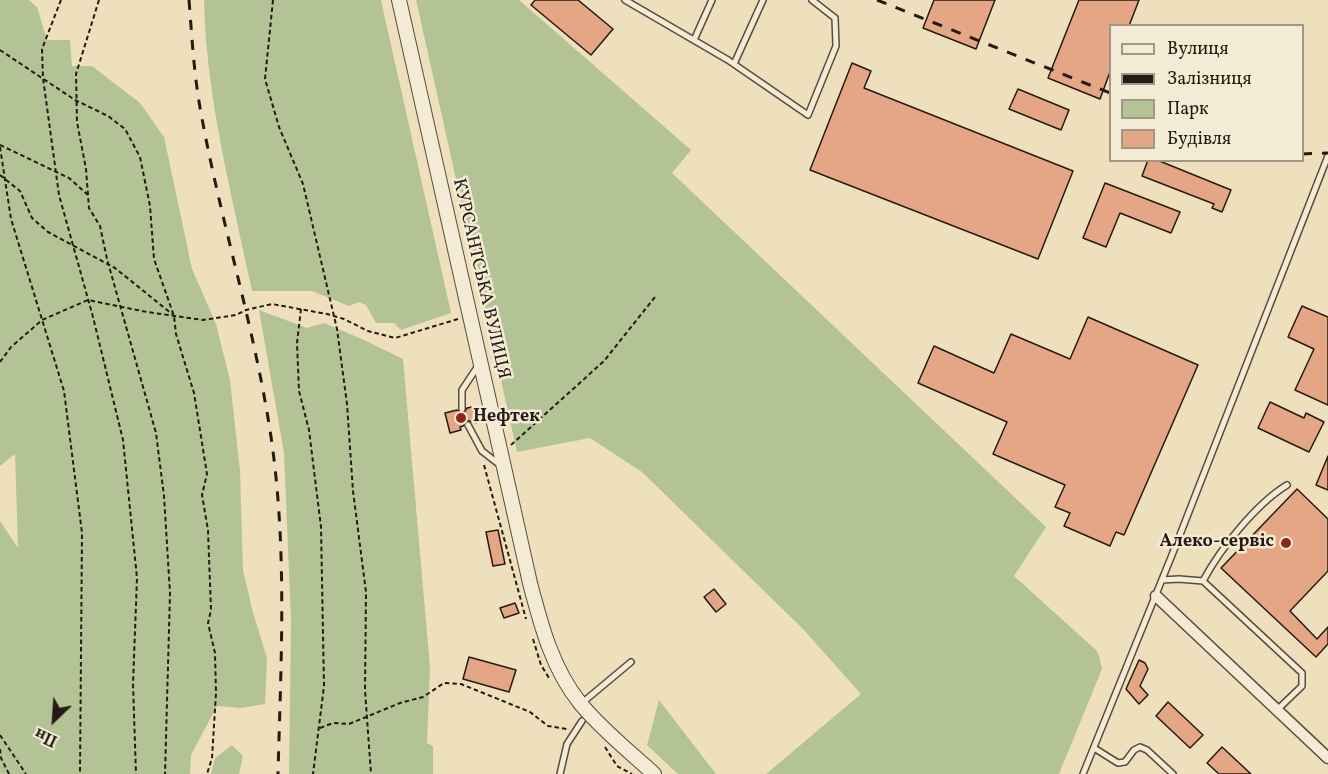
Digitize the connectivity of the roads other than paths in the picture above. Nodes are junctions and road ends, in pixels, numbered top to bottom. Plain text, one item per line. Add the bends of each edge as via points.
1 (399, 0) edge
2 (625, 0) edge
3 (712, 0) edge
4 (763, 0) edge
5 (812, 0) edge
6 (694, 40) junction
7 (734, 64) junction
8 (1328, 156) edge
9 (480, 363) junction
10 (462, 409) dead end
11 (468, 425) dead end
12 (502, 461) junction
13 (1287, 485) dead end
14 (1162, 580) junction
15 (1203, 581) junction
16 (1156, 596) junction
17 (631, 662) dead end
18 (580, 704) junction
19 (1277, 710) junction
20 (582, 722) dead end
21 (1094, 748) junction
22 (1328, 758) edge
23 (560, 774) edge
24 (654, 774) edge
25 (1083, 774) edge
26 (1173, 774) edge

1 - 9 street, КУРСАНТСЬКА ВУЛИЦЯ
2 - 6 lane
3 - 6 lane
4 - 7 lane
5 - 7 lane via 835,18 837,46 808,115
6 - 7 lane
8 - 14 lane
9 - 10 lane via 462,390
9 - 12 street, КУРСАНТСЬКА ВУЛИЦЯ
11 - 12 lane via 482,451
12 - 18 street, КУРСАНТСЬКА ВУЛИЦЯ via 545,640
13 - 15 lane via 1271,495 1232,539
14 - 15 lane
14 - 16 lane
15 - 19 lane via 1302,673 1302,686
16 - 19 street
16 - 21 lane
17 - 18 lane
18 - 24 street, КУРСАНТСЬКА ВУЛИЦЯ
19 - 22 street
20 - 23 lane via 567,744
21 - 25 lane
21 - 26 lane via 1118,763 1125,762 1140,747

